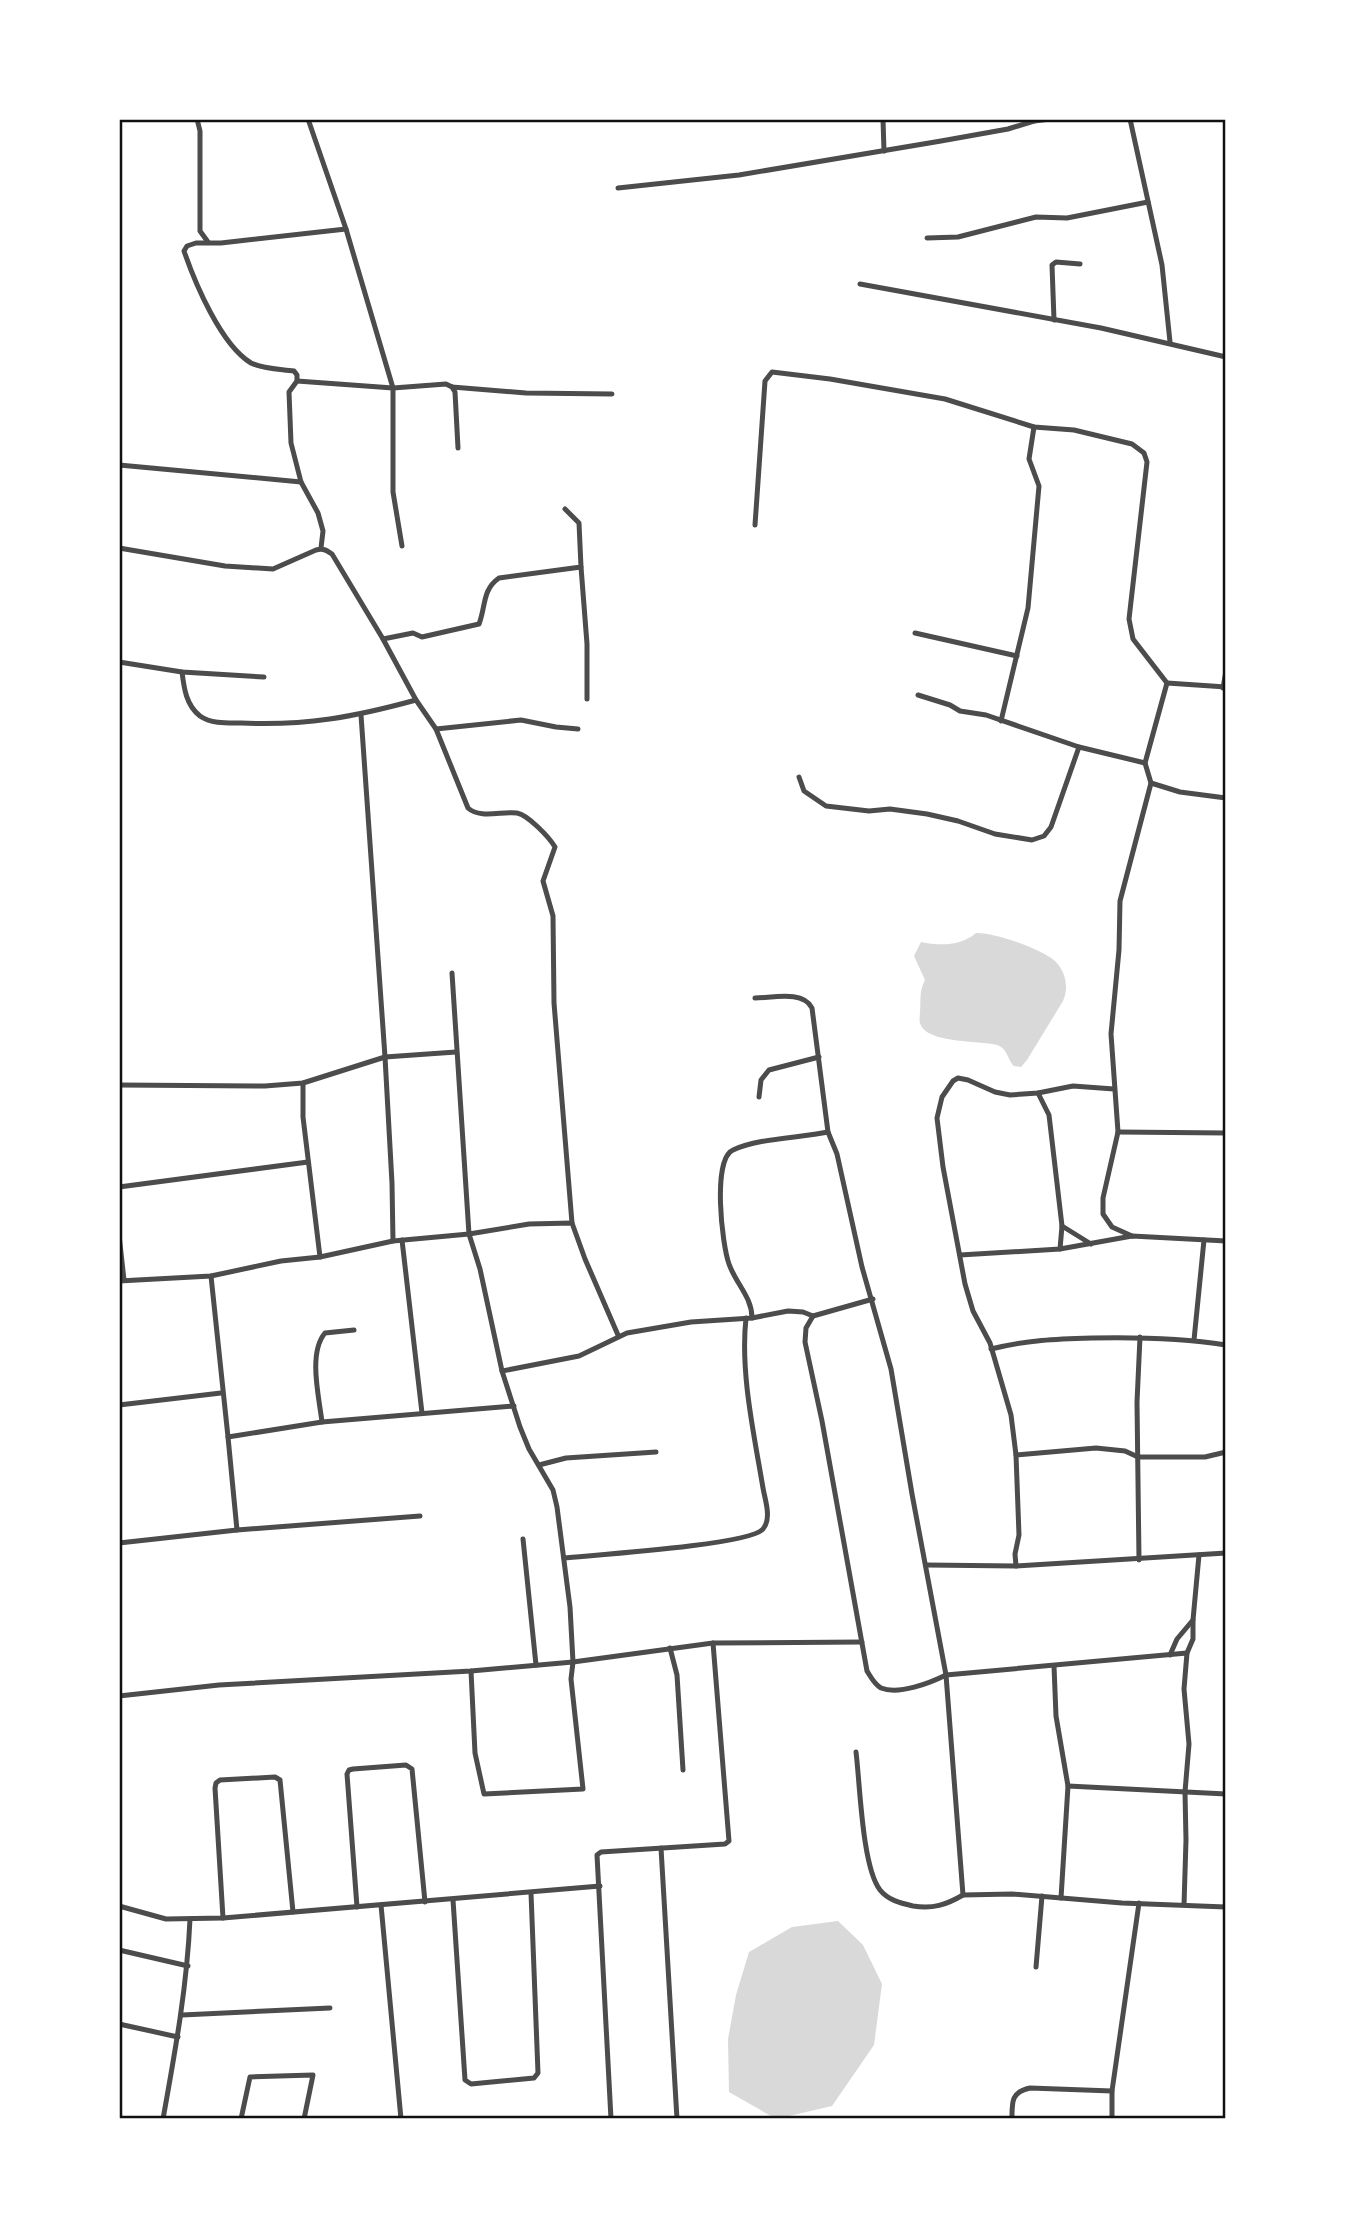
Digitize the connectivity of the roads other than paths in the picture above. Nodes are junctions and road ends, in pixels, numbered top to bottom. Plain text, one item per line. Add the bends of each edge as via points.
1 (197, 119) edge
2 (308, 119) edge
3 (883, 119) edge
4 (1049, 119) edge
5 (1130, 119) edge
6 (1033, 120) edge
7 (884, 151) junction
8 (618, 188) dead end
9 (1148, 202) junction
10 (346, 229) junction
11 (927, 238) dead end
12 (208, 242) junction
13 (1080, 264) dead end
14 (860, 284) dead end
15 (1054, 320) junction
16 (1170, 342) junction
17 (1226, 357) edge
18 (297, 381) junction
19 (452, 387) junction
20 (393, 388) junction
21 (612, 394) dead end
22 (1034, 427) junction
23 (458, 448) dead end
24 (119, 464) edge
25 (301, 482) junction
26 (565, 509) dead end
27 (755, 525) dead end
28 (401, 546) dead end
29 (119, 548) edge
30 (321, 548) junction
31 (581, 567) junction
32 (915, 633) dead end
33 (383, 639) junction
34 (1017, 656) junction
35 (119, 662) edge
36 (1226, 671) edge
37 (182, 672) junction
38 (264, 677) dead end
39 (1167, 682) junction
40 (1225, 687) edge
41 (918, 695) dead end
42 (587, 699) dead end
43 (416, 700) junction
44 (361, 715) junction
45 (1002, 721) junction
46 (436, 729) junction
47 (578, 729) dead end
48 (1079, 747) junction
49 (1145, 763) junction
50 (799, 777) dead end
51 (1151, 783) junction
52 (1226, 798) edge
53 (452, 973) dead end
54 (755, 998) dead end
55 (456, 1052) junction
56 (385, 1057) junction
57 (819, 1057) junction
58 (303, 1083) junction
59 (119, 1085) edge
60 (1115, 1089) junction
61 (1038, 1093) junction
62 (759, 1097) dead end
63 (828, 1132) junction
64 (1118, 1132) junction
65 (1226, 1133) edge
66 (308, 1162) junction
67 (119, 1187) edge
68 (572, 1223) junction
69 (1062, 1226) junction
70 (468, 1234) junction
71 (119, 1235) edge
72 (1132, 1236) junction
73 (402, 1240) junction
74 (393, 1241) junction
75 (1204, 1241) junction
76 (1226, 1241) edge
77 (1091, 1244) junction
78 (1060, 1249) junction
79 (960, 1255) junction
80 (320, 1257) junction
81 (211, 1276) junction
82 (122, 1280) edge
83 (873, 1299) junction
84 (813, 1316) junction
85 (749, 1318) junction
86 (354, 1330) dead end
87 (618, 1335) junction
88 (1140, 1337) junction
89 (1194, 1340) junction
90 (1226, 1345) edge
91 (991, 1349) junction
92 (502, 1371) junction
93 (221, 1392) junction
94 (119, 1405) edge
95 (514, 1406) junction
96 (422, 1413) junction
97 (322, 1422) junction
98 (228, 1437) junction
99 (656, 1452) dead end
100 (1226, 1452) edge
101 (1016, 1455) junction
102 (1138, 1457) junction
103 (539, 1465) junction
104 (420, 1516) dead end
105 (237, 1530) junction
106 (523, 1539) dead end
107 (119, 1543) edge
108 (1226, 1553) edge
109 (1199, 1555) junction
110 (564, 1558) junction
111 (1139, 1560) junction
112 (926, 1565) junction
113 (1016, 1566) junction
114 (1192, 1620) junction
115 (862, 1642) junction
116 (713, 1643) junction
117 (670, 1648) junction
118 (1187, 1653) junction
119 (1170, 1655) junction
120 (573, 1662) junction
121 (536, 1664) junction
122 (1054, 1666) junction
123 (471, 1671) junction
124 (946, 1675) junction
125 (119, 1696) edge
126 (856, 1752) dead end
127 (683, 1770) dead end
128 (1068, 1786) junction
129 (1185, 1792) junction
130 (1226, 1794) edge
131 (662, 1848) junction
132 (600, 1886) junction
133 (531, 1893) junction
134 (963, 1895) junction
135 (1042, 1896) junction
136 (1061, 1898) junction
137 (453, 1900) junction
138 (425, 1902) junction
139 (1139, 1903) junction
140 (381, 1905) junction
141 (1184, 1905) junction
142 (119, 1906) edge
143 (357, 1907) junction
144 (1226, 1907) edge
145 (293, 1912) junction
146 (223, 1918) junction
147 (190, 1919) junction
148 (119, 1950) edge
149 (188, 1966) junction
150 (1036, 1968) dead end
151 (330, 2008) dead end
152 (182, 2015) junction
153 (119, 2024) edge
154 (178, 2037) junction
155 (1112, 2091) junction
156 (163, 2119) edge
157 (241, 2119) edge
158 (304, 2119) edge
159 (401, 2119) edge
160 (611, 2119) edge
161 (677, 2119) edge
162 (1012, 2119) edge
163 (1112, 2119) edge

1 - 12 street via 200,230
2 - 10 street
3 - 7 street
4 - 6 street
5 - 9 street
6 - 7 street via 1007,129
7 - 8 street via 739,175
9 - 11 street via 1067,218 1036,217 958,237
9 - 16 street via 1162,265
10 - 12 street
10 - 20 street
12 - 18 street via 187,246 184,251 201,297 222,330 254,365 294,371
13 - 15 street via 1052,265
14 - 15 street
15 - 16 street
16 - 17 street
18 - 20 street
18 - 25 street via 289,392 291,443
19 - 20 street
19 - 21 street
19 - 23 street
20 - 28 street via 393,492
22 - 27 street via 945,399 772,372 765,381
22 - 34 street via 1029,459 1039,486 1028,608
22 - 39 street via 1074,430 1132,444 1144,453 1147,462 1129,619 1133,639
24 - 25 street
25 - 30 street via 318,513
26 - 31 street via 579,523
29 - 30 street via 225,566 273,569
30 - 33 street via 332,554
31 - 33 street via 499,578 485,593 479,624 422,637
31 - 42 street
32 - 34 street
33 - 43 street
34 - 45 street
35 - 37 street
36 - 40 street
37 - 38 street
37 - 44 street via 192,707 214,722 319,723
39 - 40 street
39 - 49 street
41 - 45 street
43 - 44 street
43 - 46 street
44 - 56 street
45 - 48 street
46 - 47 street via 521,720
46 - 68 street via 471,811 520,813 555,846 543,881 553,916 554,1003
48 - 49 street
48 - 50 street via 1051,827 1032,840 927,814 826,806 804,791
49 - 51 street
51 - 52 street
51 - 60 street via 1120,901 1111,1034
53 - 55 street
54 - 57 street via 799,997 809,1002
55 - 56 street
55 - 70 street
56 - 58 street
56 - 74 street
57 - 62 street via 769,1070 761,1080
57 - 63 street
58 - 59 street
58 - 66 street
60 - 61 street via 1073,1086
60 - 64 street
61 - 69 street via 1049,1115
61 - 79 street via 1010,1095 963,1078 953,1080 942,1097 937,1128
63 - 83 street
63 - 85 street via 733,1150 725,1159 721,1230 729,1266 751,1303
64 - 65 street
64 - 72 street via 1103,1213 1112,1227
66 - 67 street
66 - 80 street
68 - 70 street via 529,1224
68 - 87 street
69 - 77 street
69 - 78 street
70 - 73 street
70 - 92 street
71 - 82 street
72 - 75 street
72 - 77 street
73 - 74 street
73 - 96 street
74 - 80 street
75 - 76 street
75 - 89 street
77 - 78 street
78 - 79 street
79 - 91 street via 973,1311
80 - 81 street
81 - 82 street
81 - 93 street
83 - 84 street
83 - 112 street via 895,1384
84 - 85 street via 788,1311
84 - 115 street via 805,1342
85 - 87 street
85 - 110 street via 745,1358 768,1517 762,1531 721,1542
86 - 97 street via 325,1334 320,1339 316,1360
87 - 92 street via 579,1356
88 - 89 street
88 - 91 street via 1021,1341
88 - 102 street
89 - 90 street
91 - 101 street via 1011,1415
92 - 95 street
93 - 94 street
93 - 98 street
95 - 96 street
95 - 103 street
96 - 97 street
97 - 98 street
98 - 105 street
99 - 103 street via 566,1458
100 - 102 street via 1205,1457
101 - 102 street via 1096,1448
101 - 113 street
102 - 111 street
103 - 110 street via 553,1490
104 - 105 street
105 - 107 street
106 - 121 street
108 - 109 street
109 - 111 street
109 - 114 street
110 - 120 street
111 - 113 street
112 - 113 street
112 - 124 street
114 - 118 street via 1193,1639
114 - 119 street
115 - 116 street
115 - 124 street via 867,1671 881,1688 928,1685
116 - 117 street
116 - 131 street via 729,1841
117 - 120 street
117 - 127 street via 677,1675
118 - 119 street
118 - 129 street
119 - 122 street
120 - 121 street
120 - 123 street via 581,1790 487,1795 481,1791
121 - 123 street
122 - 124 street
122 - 128 street via 1056,1716
123 - 125 street via 219,1685
124 - 134 street
126 - 134 street via 869,1862 878,1888 891,1900 923,1908 946,1905
128 - 129 street
128 - 136 street
129 - 130 street
129 - 141 street
131 - 132 street via 601,1852 597,1859
131 - 161 street
132 - 133 street
132 - 160 street
133 - 137 street
133 - 137 street via 538,2073 534,2078 471,2084 465,2080
134 - 135 street
135 - 136 street
135 - 150 street
136 - 139 street
137 - 138 street
138 - 140 street
138 - 143 street via 412,1769 406,1765 353,1769 347,1774
139 - 141 street
139 - 155 street
140 - 143 street
140 - 159 street
141 - 144 street
142 - 147 street via 166,1919
143 - 145 street
145 - 146 street
145 - 146 street via 280,1780 220,1780 215,1788
146 - 147 street
147 - 149 street
148 - 149 street
149 - 152 street
151 - 152 street
152 - 154 street
153 - 154 street
154 - 156 street
155 - 162 street via 1020,2090 1012,2099
155 - 163 street
157 - 158 street via 250,2077 313,2075

